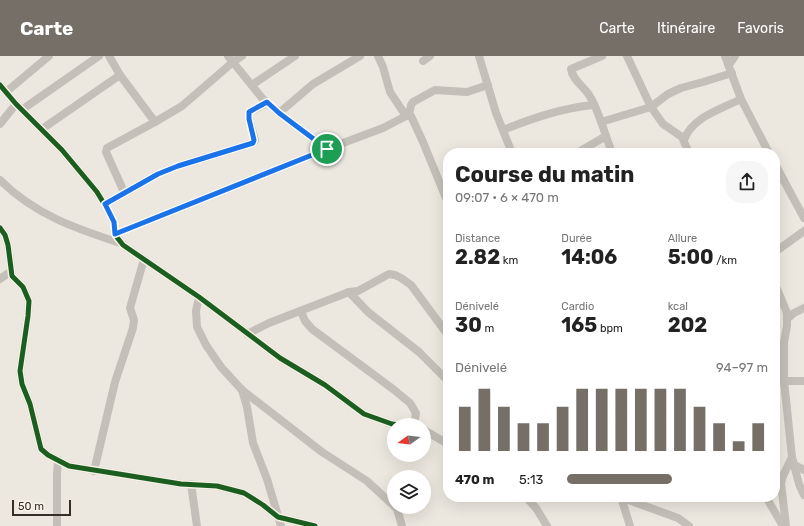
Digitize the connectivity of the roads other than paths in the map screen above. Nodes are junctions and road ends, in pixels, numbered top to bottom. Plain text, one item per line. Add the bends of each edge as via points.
1 (49, 56) edge
2 (99, 56) edge
3 (109, 56) edge
4 (242, 56) edge
5 (295, 56) edge
6 (360, 56) edge
7 (378, 56) edge
8 (478, 56) edge
9 (602, 56) edge
10 (627, 56) edge
11 (725, 56) edge
12 (735, 56) edge
13 (231, 59) edge
14 (730, 69) junction
15 (120, 75) junction
16 (252, 85) junction
17 (488, 85) junction
18 (0, 86) edge
19 (6, 92) junction
20 (741, 100) junction
21 (267, 102) junction
22 (19, 106) junction
23 (594, 106) junction
24 (651, 107) junction
25 (279, 113) junction
26 (407, 116) junction
27 (155, 122) junction
28 (601, 122) junction
29 (0, 124) edge
30 (42, 129) junction
31 (503, 130) junction
32 (606, 136) junction
33 (684, 140) junction
34 (510, 148) edge
35 (586, 148) edge
36 (610, 148) edge
37 (686, 148) edge
38 (766, 148) edge
39 (327, 149) junction
40 (780, 173) edge
41 (0, 180) edge
42 (443, 191) edge
43 (124, 192) junction
44 (105, 204) junction
45 (804, 218) edge
46 (0, 228) edge
47 (804, 231) edge
48 (115, 234) junction
49 (123, 245) junction
50 (780, 248) edge
51 (144, 260) junction
52 (10, 272) junction
53 (0, 279) edge
54 (349, 292) junction
55 (780, 296) edge
56 (199, 297) junction
57 (804, 308) edge
58 (301, 311) junction
59 (787, 319) junction
60 (443, 328) edge
61 (247, 334) junction
62 (443, 376) edge
63 (780, 381) edge
64 (784, 381) junction
65 (804, 381) edge
66 (242, 390) junction
67 (415, 418) edge
68 (387, 422) edge
69 (431, 434) edge
70 (443, 441) edge
71 (58, 460) junction
72 (793, 460) junction
73 (94, 470) junction
74 (804, 470) edge
75 (191, 484) junction
76 (804, 495) edge
77 (387, 500) edge
78 (531, 502) edge
79 (535, 502) edge
80 (623, 502) edge
81 (635, 502) edge
82 (769, 502) edge
83 (536, 508) junction
84 (398, 514) edge
85 (278, 517) junction
86 (57, 526) edge
87 (197, 526) edge
88 (281, 526) edge
89 (315, 526) edge
90 (402, 526) edge
91 (547, 526) edge
92 (630, 526) edge
93 (689, 526) edge
94 (785, 526) edge

1 - 19 street
2 - 22 street
3 - 15 street
4 - 13 street
5 - 16 street
6 - 25 street via 313,84
7 - 26 street via 390,92
8 - 17 street
9 - 23 street via 571,70
10 - 24 street
11 - 14 street
12 - 14 street
13 - 16 street
13 - 27 street via 182,106
14 - 20 street
14 - 24 street via 703,82 680,88
15 - 27 street
15 - 30 street
16 - 21 street
17 - 26 street via 467,92 435,90 413,102
17 - 31 street
18 - 19 street
19 - 22 street
20 - 33 street via 702,118 690,129
20 - 38 street
21 - 25 street
21 - 43 street via 249,112 253,143 178,166
22 - 29 street
22 - 30 street
23 - 28 street
23 - 31 street via 543,115
24 - 28 street
24 - 33 street via 663,124 680,134
25 - 39 street
26 - 39 street
26 - 42 street via 413,118
27 - 43 street via 107,148 106,152
28 - 32 street
30 - 44 street via 78,168
31 - 34 street
32 - 35 street
32 - 36 street
33 - 37 street
39 - 48 street
40 - 45 street
41 - 49 street via 15,195 53,218
43 - 44 street
44 - 48 street via 114,222
46 - 52 street via 8,245
47 - 50 street
48 - 49 street
49 - 51 street
51 - 56 street
51 - 73 street via 130,308 134,320 133,328 115,382
52 - 53 street
52 - 71 street via 23,287 29,301 20,371 22,384 42,449
54 - 58 street
54 - 60 street via 358,291 389,274 395,275 411,285
54 - 62 street via 368,312 419,352
55 - 59 street
56 - 61 street
56 - 66 street via 196,311 197,327 218,362
57 - 59 street
58 - 61 street
58 - 67 street via 312,329 410,403 416,413
59 - 64 street
61 - 68 street via 364,414
63 - 64 street
64 - 65 street
64 - 72 street
66 - 77 street via 322,452 367,480
66 - 85 street via 253,443
69 - 70 street
71 - 73 street via 69,466
71 - 86 street
72 - 74 street
72 - 76 street
72 - 94 street via 781,482
73 - 75 street
75 - 85 street via 217,486 244,494
75 - 87 street
78 - 83 street
79 - 83 street
80 - 92 street
81 - 93 street via 678,518
82 - 94 street
83 - 91 street
84 - 90 street
85 - 88 street
85 - 89 street

